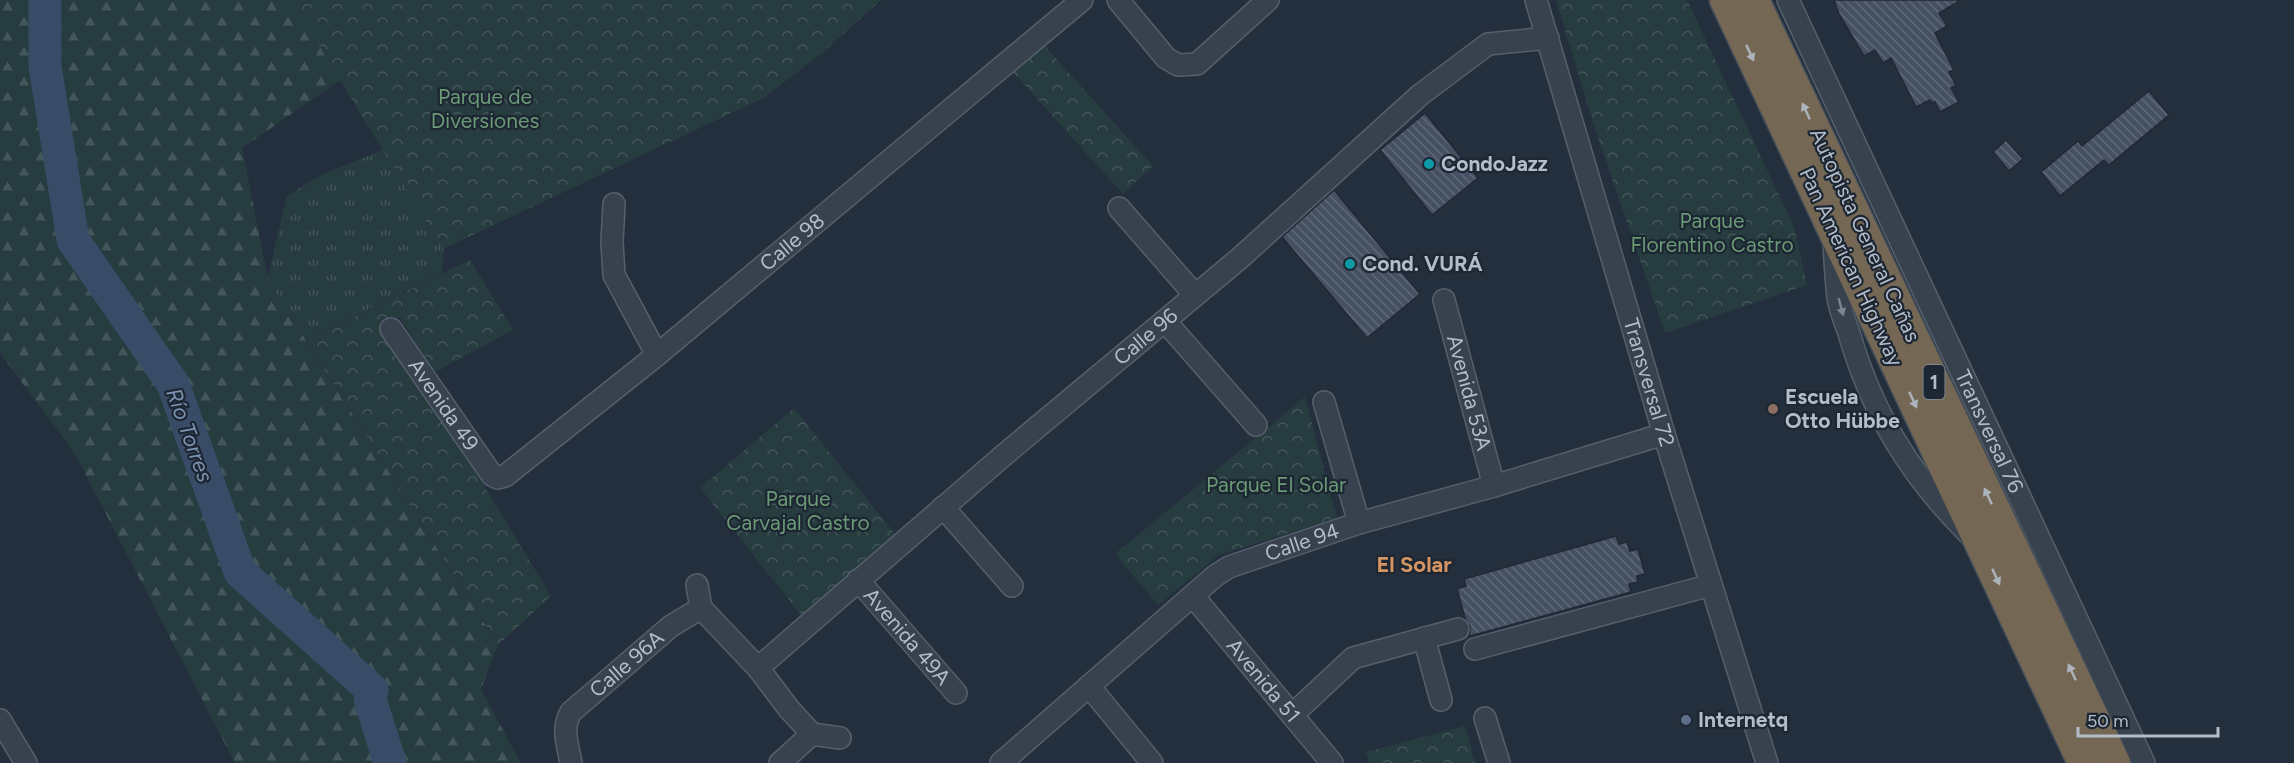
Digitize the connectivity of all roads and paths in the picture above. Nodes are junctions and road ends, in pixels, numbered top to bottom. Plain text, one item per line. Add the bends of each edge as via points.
1 (1082, 0) edge
2 (1118, 0) edge
3 (1268, 0) edge
4 (1536, 0) edge
5 (1725, 0) edge
6 (1754, 0) edge
7 (1788, 0) edge
8 (1548, 38) junction
9 (614, 204) dead end
10 (1119, 208) dead end
11 (1195, 295) junction
12 (1444, 300) dead end
13 (1165, 321) junction
14 (391, 328) dead end
15 (657, 355) junction
16 (1324, 402) dead end
17 (1256, 425) dead end
18 (1664, 434) junction
19 (498, 478) joint
20 (1494, 486) junction
21 (943, 507) junction
22 (1359, 522) junction
23 (858, 580) junction
24 (697, 585) dead end
25 (1711, 585) junction
26 (1012, 586) dead end
27 (1193, 596) junction
28 (701, 608) junction
29 (1458, 629) dead end
30 (1424, 639) junction
31 (1475, 649) dead end
32 (758, 668) junction
33 (1089, 686) junction
34 (956, 693) dead end
35 (1441, 700) dead end
36 (1292, 715) junction
37 (1485, 718) dead end
38 (0, 720) edge
39 (812, 734) junction
40 (840, 738) dead end
41 (26, 763) edge
42 (571, 763) edge
43 (780, 763) edge
44 (1001, 763) edge
45 (1152, 763) edge
46 (1332, 763) edge
47 (1499, 763) edge
48 (1767, 763) edge
49 (2083, 763) edge
50 (2115, 763) edge
51 (2144, 763) edge

1 - 15 street, Calle 98
2 - 3 street via 1166,58 1178,65 1197,64
4 - 8 street, Transversal 72
5 -> 49 highway, Pan American Highway / 1
50 -> 6 highway, Autopista General Cañas / 1
7 - 51 street, Transversal 76
8 - 11 street, Calle 96 via 1488,44 1420,95
8 - 18 street, Transversal 72
9 - 15 street via 614,275
10 - 11 street
11 - 13 street, Calle 96
12 - 20 street, Avenida 53A
13 - 17 street
13 - 21 street, Calle 96
14 - 19 street, Avenida 49 via 492,475
15 - 19 street, Calle 98
16 - 22 street
18 - 20 street, Calle 94
18 - 25 street, Transversal 72
20 - 22 street, Calle 94
21 - 23 street, Calle 96
21 - 26 street
22 - 27 street, Calle 94 via 1229,567
23 - 32 street, Calle 96
23 - 34 street, Avenida 49A
24 - 28 street
25 - 31 street
25 - 48 street, Transversal 72
27 - 33 street, Calle 94
27 - 36 street, Avenida 51
28 - 32 street
28 - 42 street, Calle 96A via 671,626 571,712 565,722
29 - 30 street
30 - 35 street
30 - 36 street via 1353,658
32 - 39 street
33 - 44 street, Calle 94
33 - 45 street
36 - 46 street, Avenida 51
37 - 47 street
38 - 41 street
39 - 40 street
39 - 43 street

